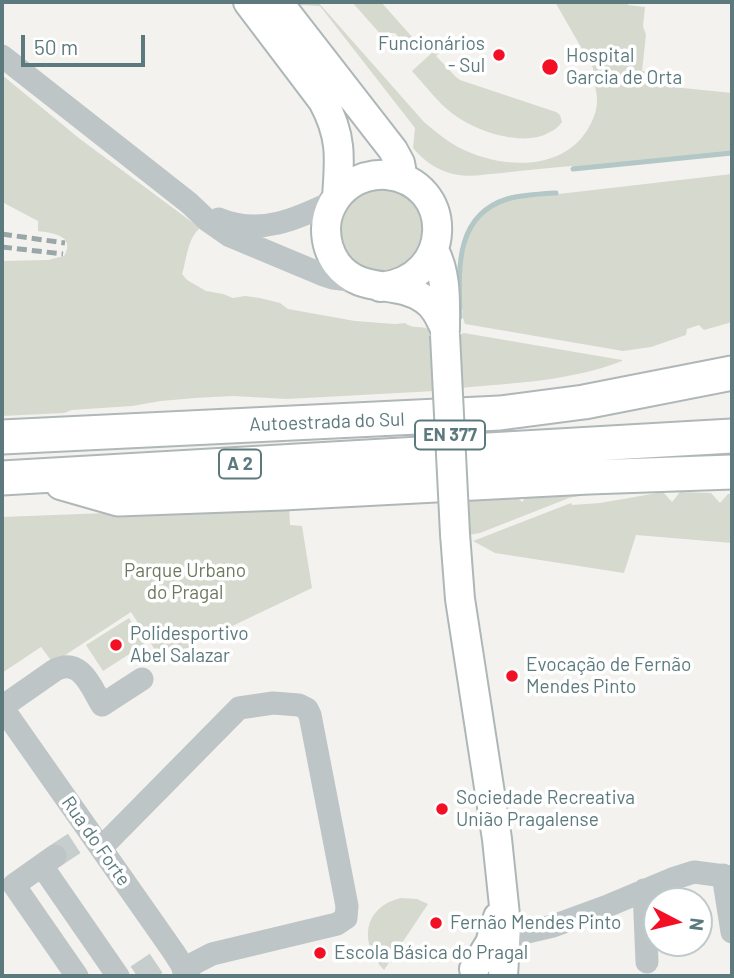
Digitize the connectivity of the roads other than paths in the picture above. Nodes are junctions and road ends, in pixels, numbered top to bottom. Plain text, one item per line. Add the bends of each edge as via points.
1 (248, 2) edge
2 (272, 14) edge
3 (2, 56) edge
4 (403, 179) junction
5 (335, 199) junction
6 (188, 203) junction
7 (434, 250) junction
8 (369, 284) junction
9 (445, 332) junction
10 (732, 373) edge
11 (732, 415) edge
12 (732, 436) edge
13 (2, 437) edge
14 (625, 443) junction
15 (732, 471) edge
16 (36, 476) junction
17 (2, 478) edge
18 (142, 679) dead end
19 (2, 707) edge
20 (91, 840) junction
21 (728, 876) edge
22 (502, 887) junction
23 (652, 887) edge
24 (643, 890) edge
25 (732, 932) edge
26 (506, 937) junction
27 (647, 957) edge
28 (647, 962) dead end
29 (177, 964) edge
30 (477, 975) edge
31 (77, 976) edge
32 (118, 976) edge

1 - 2 main road
2 - 4 main road via 393,150
2 - 5 main road via 331,116 340,160
3 - 6 street
4 - 5 main road via 383,174 362,178
4 - 7 main road via 417,187 431,205 437,228
5 - 6 street via 293,219 254,227 230,223
5 - 8 main road via 326,223 332,257 348,275
6 - 8 street via 216,227 247,244 333,278
7 - 8 main road via 412,277 391,286
7 - 9 main road via 445,288
8 - 9 main road via 425,299
9 - 22 main road, EN 377, bridge via 460,599
10 - 13 highway, Autoestrada do Sul / A 2 via 500,413
11 - 14 highway
12 - 14 highway, Autoestrada do Sul / A 2
14 - 16 highway, Autoestrada do Sul / A 2
15 - 16 highway via 118,499
16 - 17 highway, Autoestrada do Sul / A 2
18 - 19 street via 102,705 79,670 68,666
19 - 20 street, Rua do Forte
20 - 29 street, Rua do Forte
20 - 29 street via 239,708 273,704 307,709 346,918
21 - 23 street via 694,872
21 - 25 street
22 - 26 main road, EN 377
22 - 30 main road, EN 377 via 497,922
24 - 26 street via 553,926
26 - 30 main road, EN 377
27 - 28 street
31 - 32 street via 14,885 49,861

